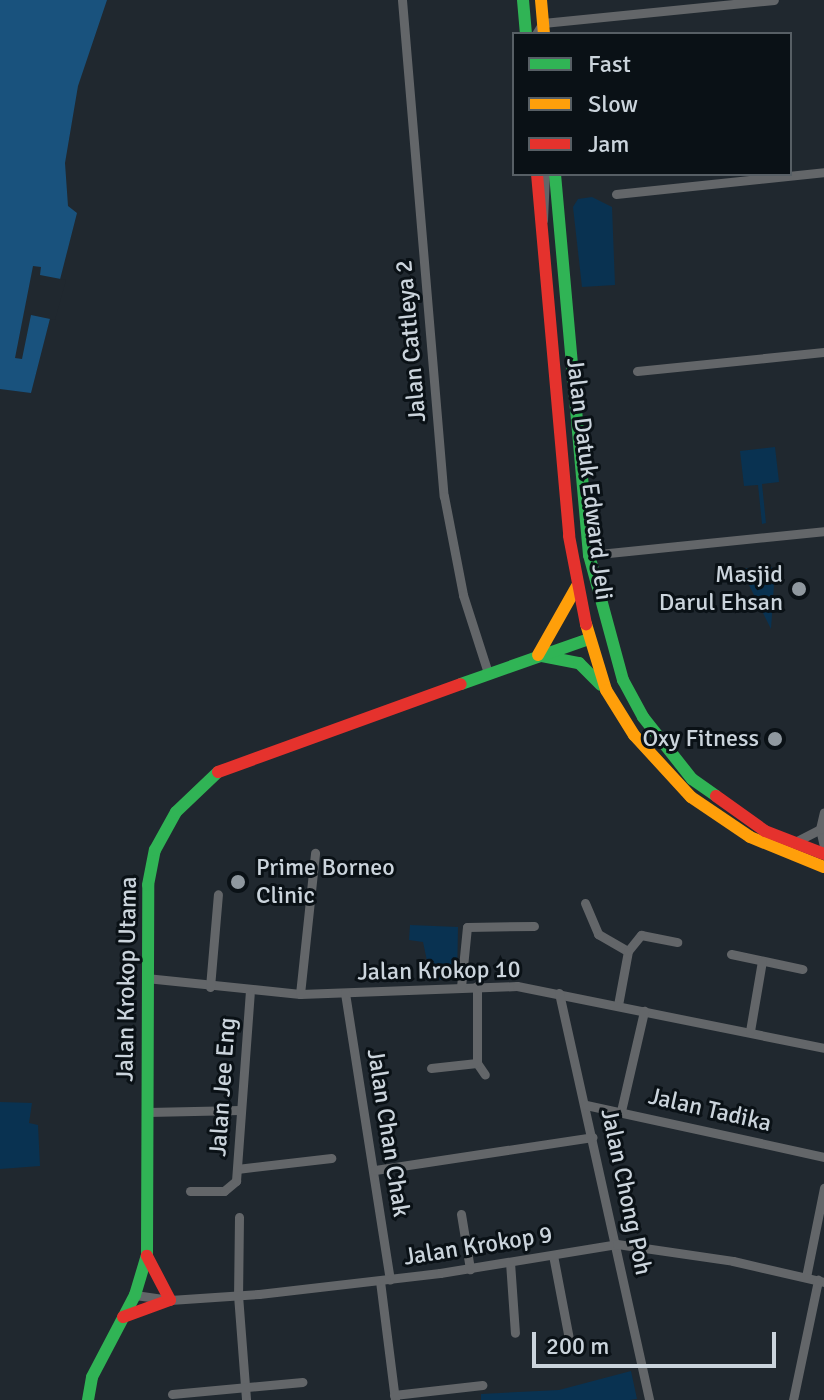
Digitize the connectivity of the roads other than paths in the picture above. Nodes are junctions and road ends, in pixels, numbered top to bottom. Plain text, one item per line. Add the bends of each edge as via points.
1 (402, 0) edge
2 (523, 0) edge
3 (541, 0) edge
4 (774, 0) edge
5 (541, 30) edge
6 (526, 32) edge
7 (824, 172) edge
8 (792, 175) edge
9 (537, 176) edge
10 (545, 176) edge
11 (555, 176) edge
12 (786, 176) edge
13 (616, 194) dead end
14 (541, 227) junction
15 (824, 352) edge
16 (637, 371) dead end
17 (824, 531) edge
18 (589, 555) junction
19 (577, 586) junction
20 (600, 610) junction
21 (589, 639) junction
22 (613, 650) junction
23 (538, 655) junction
24 (488, 673) junction
25 (606, 690) junction
26 (824, 812) edge
27 (820, 829) junction
28 (792, 843) junction
29 (824, 846) edge
30 (315, 853) dead end
31 (824, 854) edge
32 (824, 867) edge
33 (218, 894) dead end
34 (585, 903) dead end
35 (534, 926) dead end
36 (677, 942) dead end
37 (628, 951) junction
38 (731, 954) dead end
39 (762, 961) junction
40 (802, 969) dead end
41 (146, 978) junction
42 (477, 986) junction
43 (210, 987) junction
44 (461, 987) junction
45 (250, 992) junction
46 (345, 993) junction
47 (559, 993) junction
48 (300, 994) junction
49 (618, 1005) junction
50 (644, 1011) junction
51 (750, 1031) junction
52 (824, 1048) edge
53 (477, 1063) junction
54 (431, 1068) dead end
55 (485, 1075) dead end
56 (586, 1105) junction
57 (240, 1110) junction
58 (621, 1111) junction
59 (148, 1112) junction
60 (593, 1137) junction
61 (824, 1157) edge
62 (331, 1158) dead end
63 (237, 1169) junction
64 (375, 1170) junction
65 (824, 1188) edge
66 (190, 1191) dead end
67 (461, 1214) dead end
68 (239, 1217) dead end
69 (617, 1244) junction
70 (147, 1255) junction
71 (553, 1255) junction
72 (510, 1262) junction
73 (470, 1269) junction
74 (806, 1277) junction
75 (385, 1280) junction
76 (821, 1281) edge
77 (135, 1295) junction
78 (238, 1295) junction
79 (170, 1300) junction
80 (123, 1317) junction
81 (515, 1333) dead end
82 (571, 1349) dead end
83 (302, 1382) dead end
84 (482, 1385) dead end
85 (245, 1386) junction
86 (172, 1394) dead end
87 (395, 1397) edge
88 (88, 1400) edge
89 (246, 1400) edge
90 (649, 1400) edge
91 (793, 1400) edge

1 - 24 street, Jalan Cattleya 2 via 444,496 463,595
2 - 6 street
3 - 5 street
4 - 5 street
7 - 8 street
9 - 14 street, Jalan Datuk Edward Jeli
10 - 14 street via 547,206
11 - 18 street, Jalan Datuk Edward Jeli
12 - 13 street
14 - 19 street, Jalan Datuk Edward Jeli via 560,461
15 - 16 street
17 - 18 street
18 - 20 street, Jalan Datuk Edward Jeli
19 - 21 street, Jalan Datuk Edward Jeli
19 - 23 street
20 - 21 street
20 - 22 street, Jalan Datuk Edward Jeli
21 - 22 street
21 - 23 street, Jalan Krokop Utama
21 - 25 street, Jalan Datuk Edward Jeli
22 - 28 street, Jalan Datuk Edward Jeli via 643,717 684,771 716,800
23 - 24 street, Jalan Krokop Utama
23 - 25 street via 579,663
24 - 41 street, Jalan Krokop Utama via 214,774 180,807 150,865
25 - 32 street, Jalan Datuk Edward Jeli via 634,735 691,797 750,837
26 - 27 street
27 - 28 street
27 - 29 street
28 - 31 street, Jalan Datuk Edward Jeli
30 - 48 street
33 - 43 street
34 - 37 street via 598,934
35 - 44 street via 467,927
36 - 37 street via 641,935
37 - 49 street
38 - 39 street
39 - 40 street
39 - 51 street
41 - 43 street, Jalan Krokop 10
41 - 59 street, Jalan Krokop Utama
42 - 44 street, Jalan Krokop 10
42 - 47 street, Jalan Krokop 10
42 - 53 street
43 - 45 street, Jalan Krokop 10
44 - 46 street, Jalan Krokop 10
45 - 48 street, Jalan Krokop 10
45 - 57 street, Jalan Jee Eng
46 - 48 street, Jalan Krokop 10
46 - 64 street, Jalan Chan Chak
47 - 49 street, Jalan Krokop 10
47 - 56 street, Jalan Chong Poh
49 - 50 street, Jalan Krokop 10
50 - 51 street, Jalan Krokop 10
50 - 58 street
51 - 52 street, Jalan Krokop 10
53 - 54 street
53 - 55 street
56 - 58 street, Jalan Tadika
56 - 60 street, Jalan Chong Poh
57 - 59 street
57 - 63 street, Jalan Jee Eng
58 - 61 street, Jalan Tadika
59 - 70 street, Jalan Krokop Utama
60 - 64 street
60 - 69 street, Jalan Chong Poh
62 - 63 street
63 - 66 street, Jalan Jee Eng via 232,1188
64 - 75 street, Jalan Chan Chak
65 - 74 street
67 - 73 street
68 - 78 street
69 - 71 street, Jalan Krokop 9
69 - 74 street, Jalan Krokop 9
69 - 90 street, Jalan Chong Poh
70 - 77 street, Jalan Krokop Utama
70 - 79 street
71 - 72 street, Jalan Krokop 9
71 - 82 street
72 - 73 street, Jalan Krokop 9
72 - 81 street
73 - 75 street, Jalan Krokop 9
74 - 76 street, Jalan Krokop 9
75 - 78 street, Jalan Krokop 9
75 - 87 street, Jalan Chan Chak
76 - 91 street
77 - 79 street, Jalan Krokop 9
77 - 80 street, Jalan Krokop Utama
78 - 79 street, Jalan Krokop 9
78 - 85 street
79 - 80 street
80 - 88 street, Jalan Krokop Utama via 92,1377
83 - 85 street
84 - 87 street
85 - 86 street
85 - 89 street

